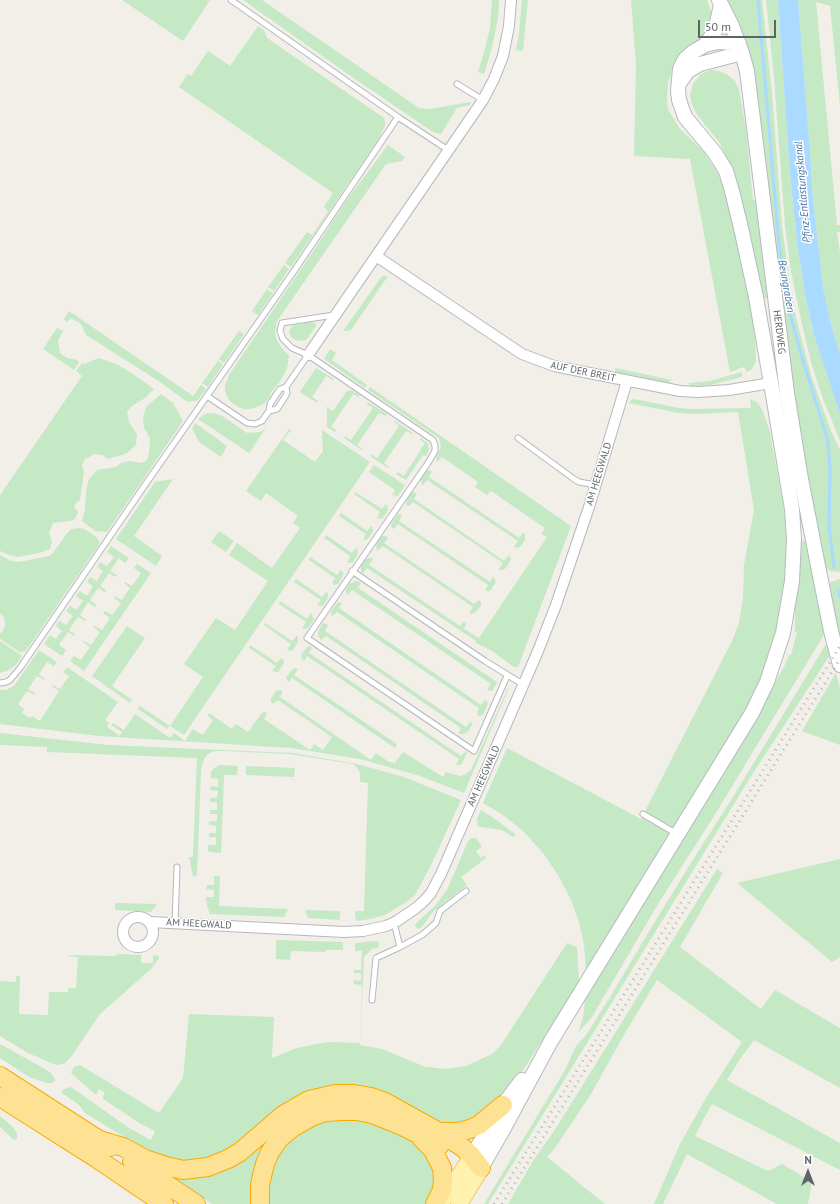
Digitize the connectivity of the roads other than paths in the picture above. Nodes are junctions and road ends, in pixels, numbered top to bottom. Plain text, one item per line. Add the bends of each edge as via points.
1 (231, 0) edge
2 (511, 0) edge
3 (720, 2) edge
4 (244, 9) junction
5 (241, 14) dead end
6 (705, 45) junction
7 (741, 48) junction
8 (679, 82) junction
9 (457, 84) dead end
10 (483, 100) junction
11 (398, 117) junction
12 (448, 150) junction
13 (376, 256) junction
14 (335, 314) junction
15 (308, 355) junction
16 (627, 381) junction
17 (772, 383) junction
18 (286, 387) junction
19 (207, 396) junction
20 (270, 411) junction
21 (518, 438) dead end
22 (596, 485) junction
23 (352, 571) junction
24 (840, 665) edge
25 (508, 676) junction
26 (0, 683) edge
27 (524, 685) junction
28 (643, 814) dead end
29 (678, 834) junction
30 (177, 867) dead end
31 (466, 891) dead end
32 (150, 922) dead end
33 (175, 923) junction
34 (394, 923) junction
35 (400, 947) junction
36 (372, 1000) dead end
37 (551, 1041) junction
38 (0, 1076) edge
39 (0, 1097) edge
40 (503, 1105) junction
41 (440, 1132) junction
42 (418, 1135) junction
43 (100, 1140) junction
44 (474, 1161) junction
45 (164, 1204) edge
46 (196, 1204) edge
47 (260, 1204) edge
48 (435, 1204) edge
49 (440, 1204) edge
50 (459, 1204) edge

1 - 4 lane
2 - 10 street via 503,56
3 - 6 main road via 715,30
3 - 7 main road, HERDWEG
4 - 5 lane
4 - 11 lane
6 - 7 main road via 717,42
6 - 8 main road via 685,59 680,69
7 - 8 main road via 700,64 688,71
7 - 24 main road, HERDWEG via 750,91 787,393 801,479
8 - 17 main road via 678,100 685,117 726,171 756,297
9 - 10 lane
10 - 12 street
11 - 12 lane
11 - 19 lane
12 - 13 street
13 - 14 street
13 - 16 street, AUF DER BREIT via 522,354 554,366
14 - 15 street
14 - 15 lane via 282,323 280,331 283,339 292,348
15 - 18 lane
15 - 23 lane via 433,440 435,446 428,463
16 - 17 street, AUF DER BREIT via 698,392
16 - 22 street, AM HEEGWALD
17 - 29 main road via 792,509 794,539 792,581 786,621 776,658 755,707
18 - 20 lane via 280,389 270,404
18 - 20 lane via 287,394 277,409
19 - 20 lane via 247,423 255,424 262,421
19 - 26 lane via 20,668 10,680
21 - 22 lane via 574,479
22 - 27 street, AM HEEGWALD via 556,605
23 - 25 lane
23 - 25 lane via 307,638 474,751
25 - 27 lane
27 - 34 street, AM HEEGWALD via 436,885 431,894 416,908
28 - 29 lane
29 - 37 main road
30 - 33 lane
31 - 35 lane via 440,911 436,923 422,935
32 - 33 street, AM HEEGWALD
33 - 34 street, AM HEEGWALD via 344,932 376,929
34 - 35 lane
35 - 36 lane via 376,958
37 - 40 main road
37 - 44 main road via 504,1128
38 - 43 highway
39 - 45 highway
40 - 41 highway via 479,1125 470,1129
40 - 44 main road
41 - 43 highway via 385,1102 354,1094 335,1094 309,1100 283,1115 240,1152 208,1167 183,1170 166,1166
41 - 44 highway via 462,1147
42 - 44 highway
42 - 47 highway via 372,1114 326,1112 313,1116 280,1138 270,1152 260,1185
42 - 48 highway via 433,1150 442,1168 442,1190
43 - 46 highway
44 - 49 main road
44 - 50 main road

